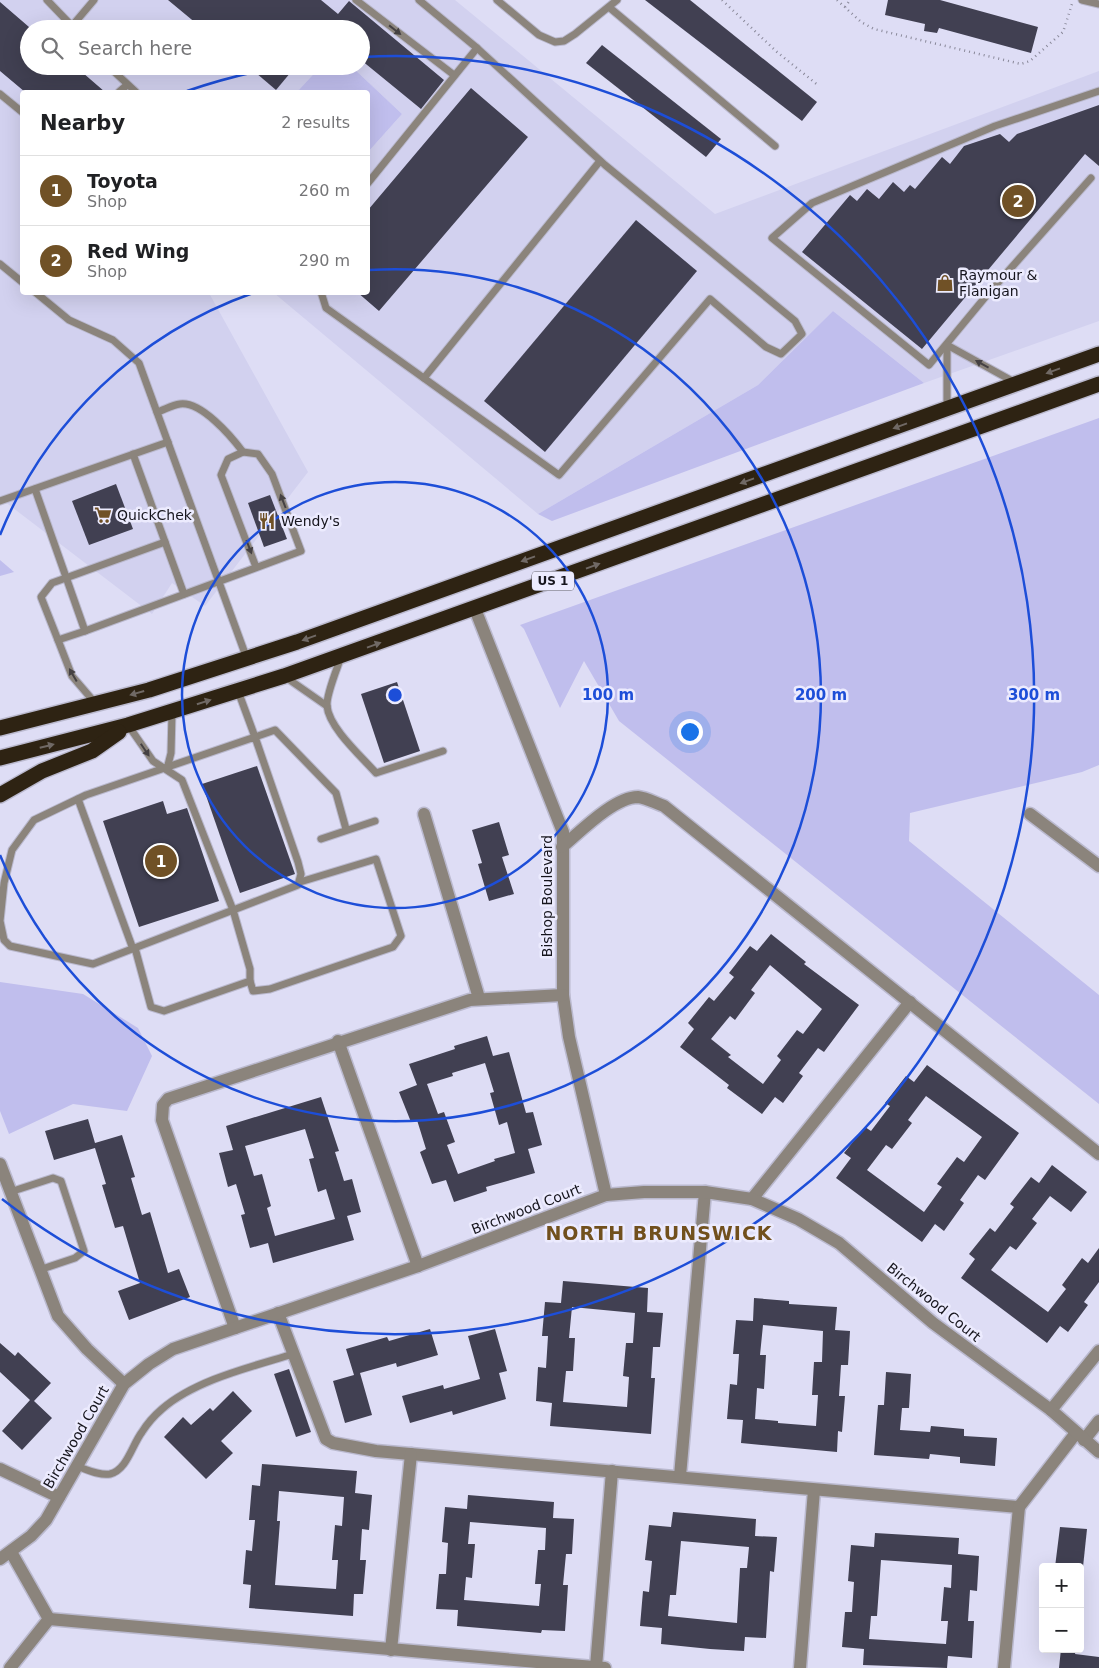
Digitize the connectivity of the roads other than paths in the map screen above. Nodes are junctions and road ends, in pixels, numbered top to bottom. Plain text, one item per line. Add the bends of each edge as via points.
1 (46, 0) edge
2 (94, 0) edge
3 (356, 0) edge
4 (419, 0) edge
5 (497, 0) edge
6 (617, 0) edge
7 (1082, 0) edge
8 (1099, 4) edge
9 (610, 8) junction
10 (66, 20) edge
11 (78, 20) edge
12 (477, 48) junction
13 (117, 75) edge
14 (454, 75) junction
15 (127, 85) junction
16 (121, 90) edge
17 (133, 90) edge
18 (1099, 91) edge
19 (0, 94) edge
20 (20, 110) edge
21 (774, 146) dead end
22 (600, 161) junction
23 (1091, 178) dead end
24 (370, 180) edge
25 (1, 266) edge
26 (20, 280) edge
27 (39, 295) edge
28 (322, 295) edge
29 (946, 345) junction
30 (1099, 354) edge
31 (424, 378) junction
32 (1017, 384) junction
33 (1099, 384) edge
34 (946, 409) junction
35 (158, 412) junction
36 (168, 442) junction
37 (243, 452) junction
38 (133, 454) junction
39 (35, 489) junction
40 (0, 501) edge
41 (165, 542) junction
42 (256, 567) junction
43 (67, 578) junction
44 (220, 581) junction
45 (184, 594) junction
46 (475, 609) junction
47 (85, 631) junction
48 (58, 640) junction
49 (341, 656) junction
50 (247, 659) junction
51 (284, 676) junction
52 (238, 691) junction
53 (96, 704) junction
54 (327, 706) junction
55 (172, 712) junction
56 (51, 716) junction
57 (0, 721) edge
58 (128, 725) junction
59 (0, 728) edge
60 (255, 737) junction
61 (443, 751) dead end
62 (0, 758) edge
63 (167, 769) junction
64 (0, 795) edge
65 (78, 799) junction
66 (424, 814) dead end
67 (1030, 814) dead end
68 (375, 821) dead end
69 (346, 829) junction
70 (321, 839) dead end
71 (562, 847) junction
72 (1099, 866) edge
73 (300, 882) junction
74 (233, 910) junction
75 (134, 949) junction
76 (250, 981) junction
77 (563, 996) junction
78 (480, 998) junction
79 (910, 1002) junction
80 (338, 1041) junction
81 (1099, 1154) edge
82 (0, 1164) edge
83 (10, 1192) junction
84 (705, 1192) junction
85 (606, 1195) junction
86 (752, 1199) junction
87 (418, 1266) junction
88 (39, 1270) junction
89 (278, 1313) junction
90 (235, 1328) junction
91 (1099, 1351) edge
92 (293, 1354) junction
93 (124, 1384) junction
94 (1051, 1410) junction
95 (1099, 1422) edge
96 (1080, 1436) junction
97 (1099, 1452) edge
98 (411, 1454) junction
99 (76, 1466) junction
100 (0, 1469) edge
101 (612, 1471) junction
102 (680, 1476) junction
103 (814, 1490) junction
104 (59, 1497) junction
105 (1019, 1507) junction
106 (12, 1552) junction
107 (0, 1560) edge
108 (49, 1619) junction
109 (391, 1650) junction
110 (10, 1668) edge
111 (601, 1668) edge
112 (800, 1668) edge
113 (1004, 1668) edge

1 - 10 lane
2 - 11 lane
3 -> 14 lane
4 - 12 lane
5 - 9 lane via 539,35 555,42 570,38
6 - 9 lane
7 - 8 lane
9 - 21 lane
12 - 14 lane
12 - 22 lane
13 - 15 lane
14 - 24 lane
15 - 16 lane
15 - 17 lane
18 - 29 lane via 995,126 812,203 772,238 929,365
19 - 20 lane
22 - 31 lane
22 - 31 lane via 795,321 802,334 781,354 766,347 710,299 559,475
23 - 29 lane
25 - 26 lane
27 - 35 lane via 70,320 113,340 139,363
28 - 31 lane via 326,308
32 -> 29 lane
29 - 34 lane
30 -> 32 highway, US 1
32 - 34 highway, US 1
46 -> 33 highway, US 1
34 -> 50 highway, US 1
35 - 36 lane
35 - 37 lane via 180,404 194,406 231,435
36 - 38 lane
36 - 44 lane
37 -> 42 lane via 228,460 221,475
42 -> 37 lane via 302,551 272,474 258,454
38 - 39 lane
38 - 41 lane
39 - 40 lane
39 - 43 lane
41 - 43 lane
41 - 45 lane
42 - 44 lane
43 - 47 lane
43 - 48 lane via 52,583 41,597
44 - 45 lane
44 - 50 lane
45 - 47 lane
49 -> 46 highway, US 1
46 - 71 street, Bishop Boulevard via 563,832
47 - 48 lane
53 -> 48 lane via 72,676
49 - 51 highway, US 1
49 - 54 lane
50 -> 53 highway, US 1
51 - 52 highway, US 1
51 - 54 lane
55 -> 52 highway, US 1
52 - 60 lane
53 - 56 highway, US 1
54 - 61 lane via 332,721 376,773
55 - 58 highway, US 1
55 - 63 lane via 171,753
56 - 57 highway
56 - 59 highway, US 1
62 -> 58 highway, US 1
58 -> 63 lane via 153,761
58 - 64 highway via 92,751 42,771
60 - 63 lane
60 - 69 lane via 275,730 336,793
60 - 73 lane via 298,862
63 - 65 lane
63 - 74 lane via 182,780
65 - 75 lane
65 - 75 lane via 34,820 12,850 0,902 4,940 10,946 93,964
66 - 78 street
67 - 72 street
68 - 69 lane
69 - 70 lane
71 - 77 street, Bishop Boulevard
71 - 79 street via 614,805 632,798 646,798 674,814
73 - 74 lane via 298,886
73 - 76 lane via 376,858 401,936 393,947 270,989 253,991
74 - 75 lane
74 - 76 lane via 250,968
75 - 76 lane via 151,1007 164,1011
77 - 78 street
77 - 85 street, Bishop Boulevard
78 - 80 street
79 - 81 street
79 - 86 street
80 - 87 street
80 - 90 street via 183,1093 168,1099 163,1106 162,1120
82 - 83 street
83 - 88 street
83 - 88 lane via 53,1178 61,1181 68,1197 84,1251 75,1258
84 - 85 street, Birchwood Court
84 - 86 street, Birchwood Court
84 - 102 street
85 - 87 street, Birchwood Court
86 - 94 street, Birchwood Court via 798,1218 839,1243 933,1323
87 - 89 street, Birchwood Court
88 - 93 street via 58,1316
89 - 90 street, Birchwood Court
89 - 92 street
90 - 93 street, Birchwood Court via 173,1349
91 - 94 street
92 - 98 street via 326,1439 376,1451
92 - 99 lane via 227,1375 188,1392 162,1409 142,1432 123,1465 110,1474
93 - 99 street, Birchwood Court
94 - 96 street, Birchwood Court
95 - 96 street
96 - 97 street, Birchwood Court
96 - 105 street
98 - 101 street
98 - 109 street
99 - 104 street, Birchwood Court
100 - 104 street
101 - 102 street
101 - 111 street
102 - 103 street
103 - 105 street
103 - 112 street
104 - 106 street, Birchwood Court via 46,1520
105 - 113 street
106 - 107 street, Birchwood Court
106 - 108 street
108 - 109 street
108 - 110 street
109 - 111 street

